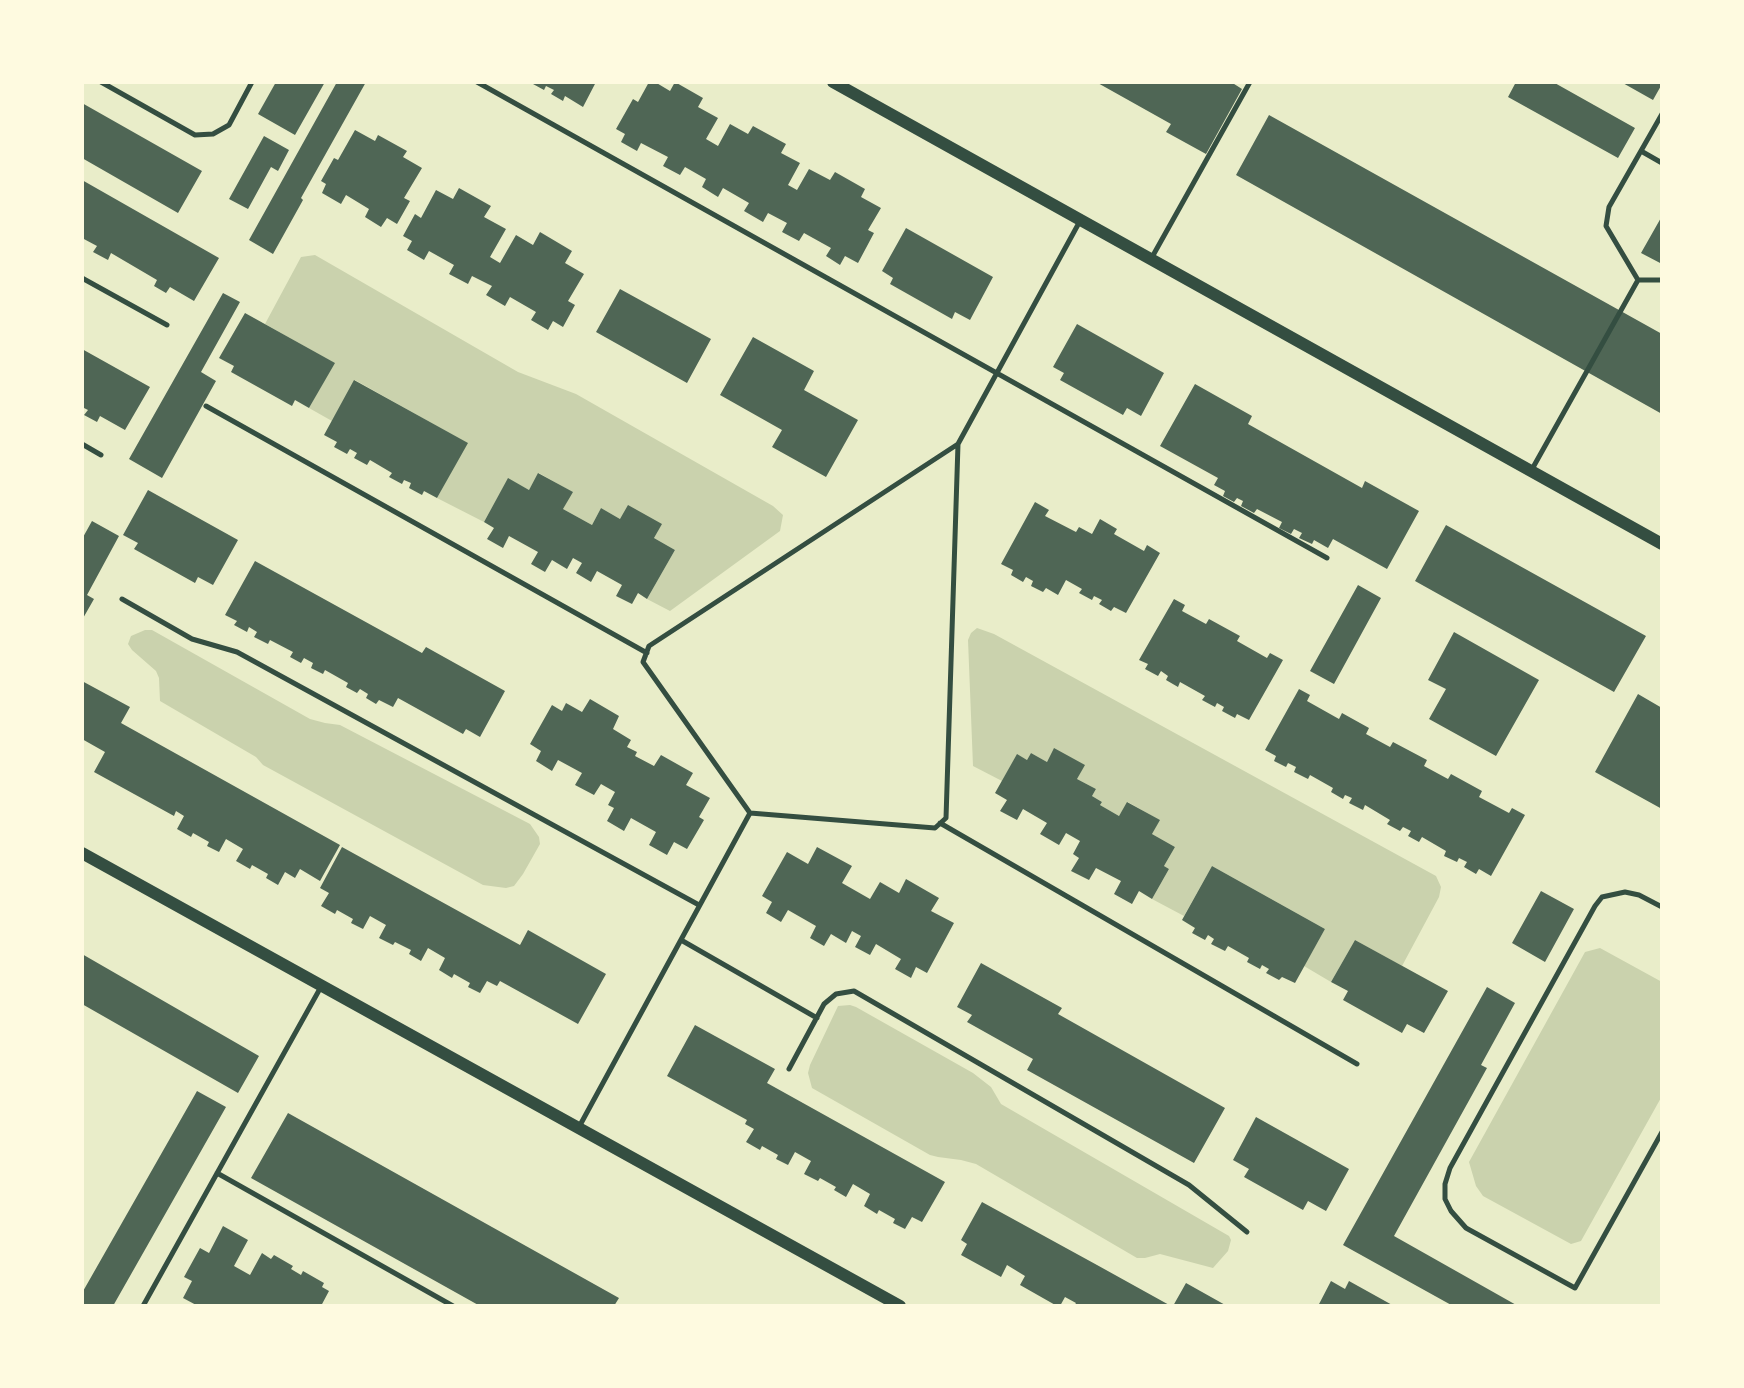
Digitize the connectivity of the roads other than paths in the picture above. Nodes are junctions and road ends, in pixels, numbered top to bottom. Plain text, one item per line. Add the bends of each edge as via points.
1 (101, 82) edge
2 (253, 82) edge
3 (477, 82) edge
4 (833, 82) edge
5 (1250, 82) edge
6 (1662, 114) edge
7 (1641, 151) junction
8 (1662, 163) edge
9 (1080, 220) junction
10 (1151, 259) junction
11 (82, 278) edge
12 (1638, 280) junction
13 (1662, 280) edge
14 (167, 325) dead end
15 (997, 373) junction
16 (206, 406) dead end
17 (82, 444) edge
18 (958, 444) junction
19 (102, 455) dead end
20 (1531, 471) junction
21 (1662, 544) edge
22 (1327, 558) dead end
23 (122, 599) dead end
24 (647, 653) junction
25 (750, 813) junction
26 (940, 823) junction
27 (82, 853) edge
28 (699, 905) junction
29 (1662, 907) edge
30 (681, 940) junction
31 (322, 985) junction
32 (817, 1018) junction
33 (1357, 1064) dead end
34 (789, 1069) dead end
35 (579, 1128) junction
36 (1662, 1132) edge
37 (217, 1173) junction
38 (1247, 1232) dead end
39 (145, 1305) edge
40 (453, 1306) edge
41 (900, 1306) edge

1 - 2 lane via 195,135 213,134 229,125
3 - 15 lane
4 - 9 street
5 - 10 lane
6 - 7 lane
7 - 8 lane
7 - 12 lane via 1609,207 1606,226
9 - 10 street
9 - 15 lane
10 - 20 street
11 - 14 lane
12 - 13 lane
12 - 20 lane
15 - 18 lane
15 - 22 lane
16 - 24 lane
17 - 19 lane
18 - 24 lane via 649,646
18 - 26 lane via 946,818
20 - 21 street
23 - 28 lane via 192,639 237,652
24 - 25 lane via 643,662
25 - 26 lane via 935,828
25 - 28 lane
26 - 33 lane
27 - 31 street
28 - 30 lane
29 - 36 lane via 1625,892 1602,897 1595,906 1450,1168 1445,1199 1466,1228 1575,1288
30 - 32 lane
30 - 35 lane
31 - 35 street
31 - 37 lane
32 - 34 lane
32 - 38 lane via 836,994 854,991 1189,1185
35 - 41 street
37 - 39 lane
37 - 40 lane

